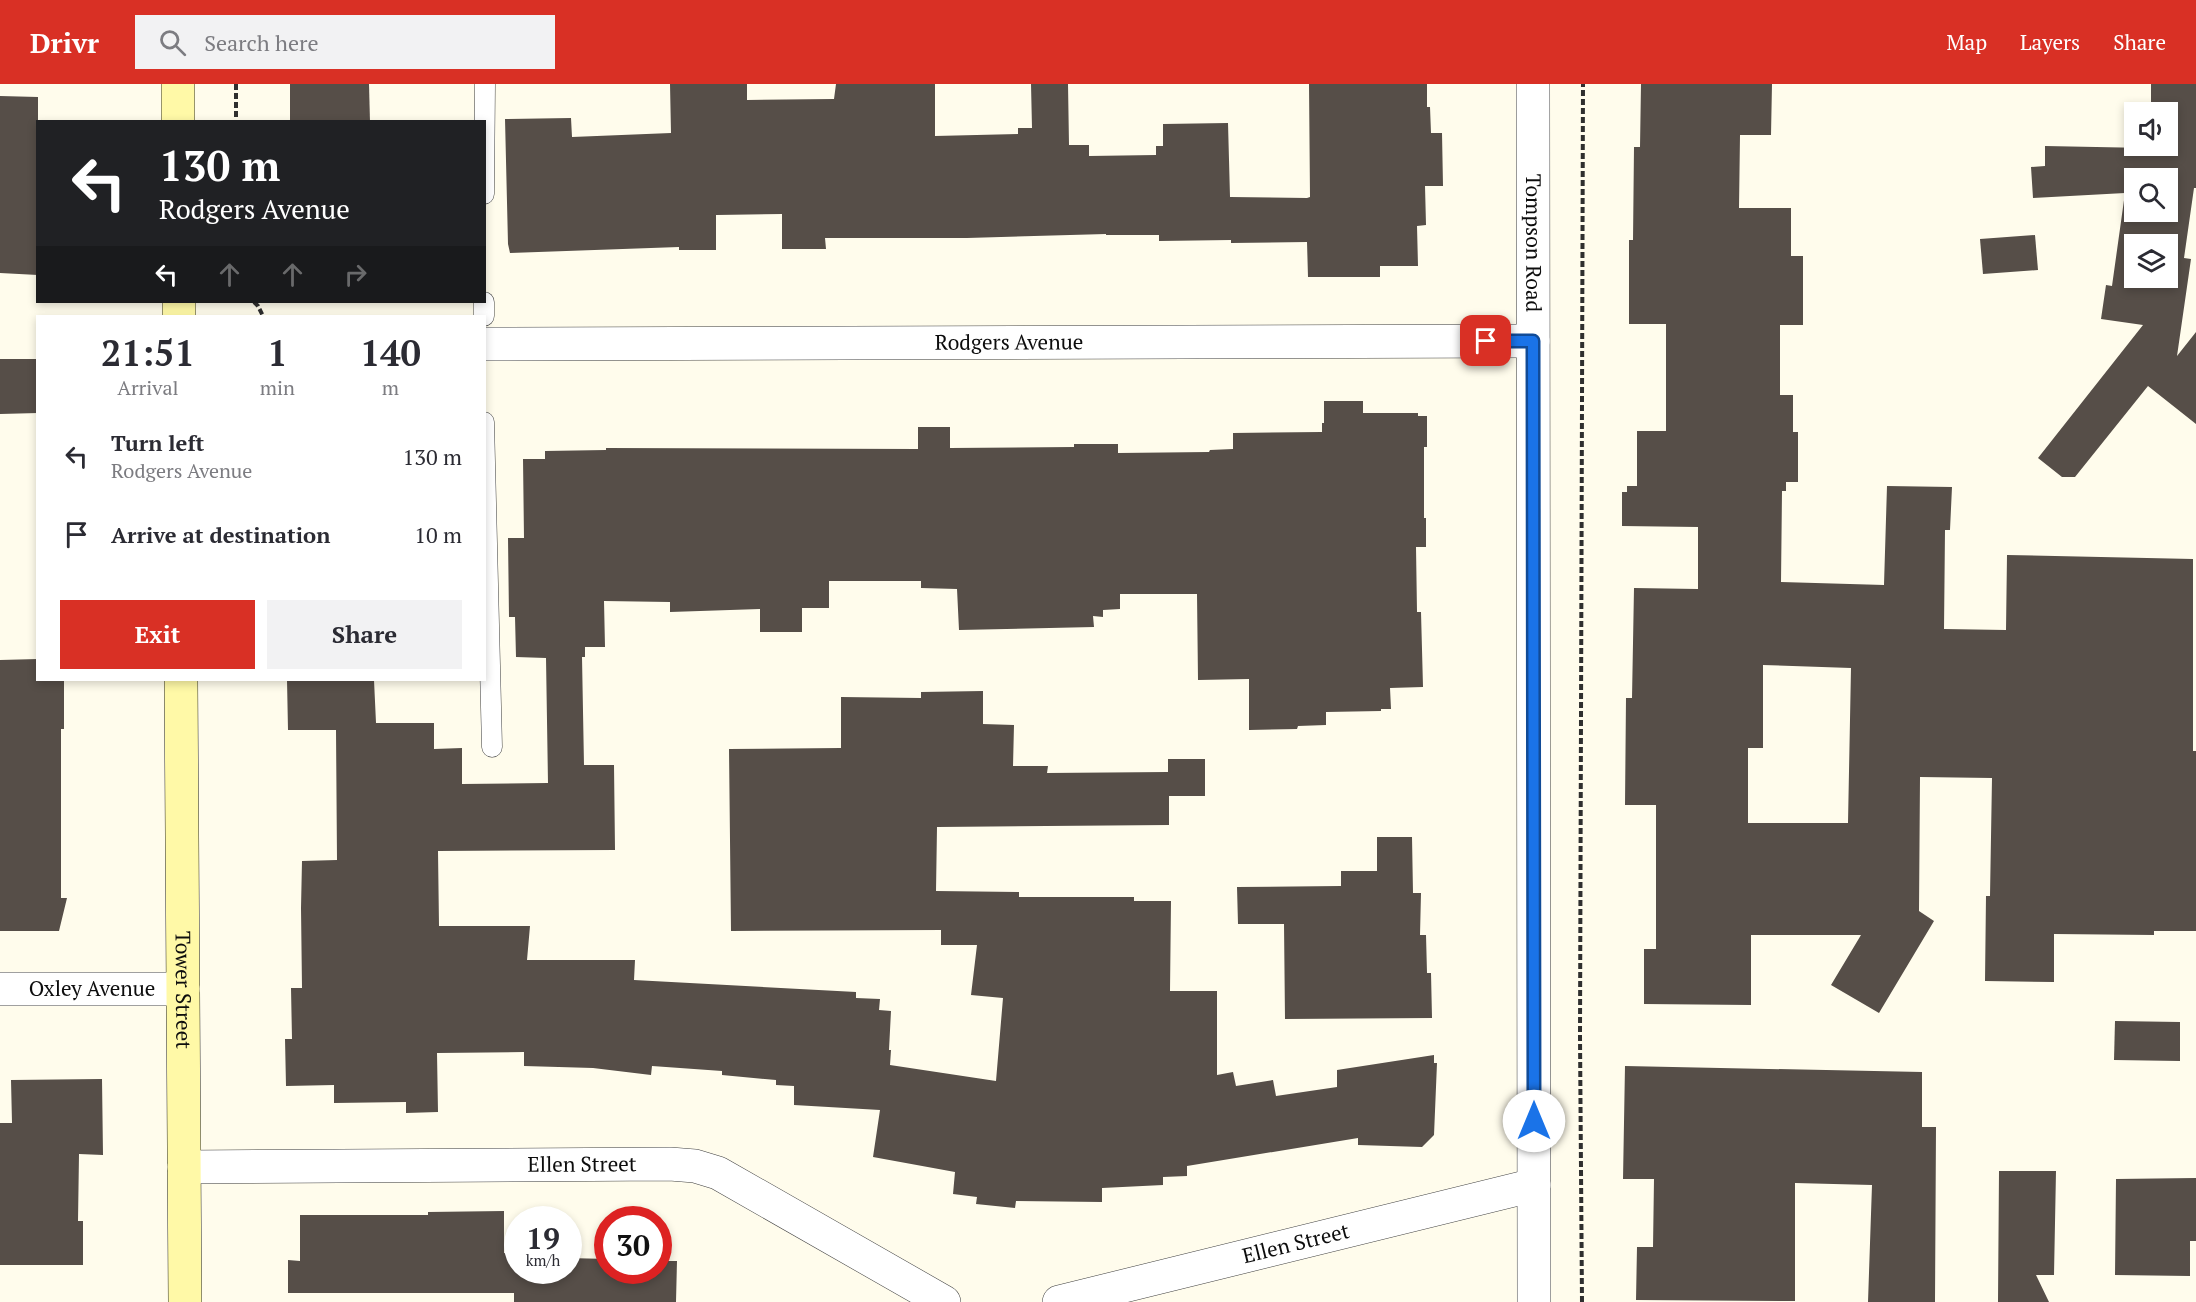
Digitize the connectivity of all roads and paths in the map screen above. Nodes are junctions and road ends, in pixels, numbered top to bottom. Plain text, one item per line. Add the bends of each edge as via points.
1 (178, 84) edge
2 (236, 84) edge
3 (485, 84) edge
4 (1533, 84) edge
5 (1583, 84) edge
6 (178, 120) edge
7 (236, 120) edge
8 (485, 120) edge
9 (1533, 341) junction
10 (486, 344) edge
11 (486, 503) edge
12 (181, 681) edge
13 (492, 747) dead end
14 (0, 989) edge
15 (183, 989) junction
16 (184, 1167) junction
17 (1534, 1185) junction
18 (185, 1302) edge
19 (944, 1302) edge
20 (1059, 1302) edge
21 (1534, 1302) edge
22 (1582, 1302) edge

1 - 6 main road
2 - 7 path
3 - 8 lane
4 - 9 street, Tompson Road
5 - 22 path
9 - 10 street, Rodgers Avenue
9 - 17 street, Tompson Road
11 - 13 lane
12 - 15 main road, Tower Street
14 - 15 street, Oxley Avenue
15 - 16 main road, Tower Street
16 - 18 main road, Tower Street
16 - 19 street, Ellen Street via 695,1166 725,1176
17 - 20 street, Ellen Street
17 - 21 street, Tompson Road

